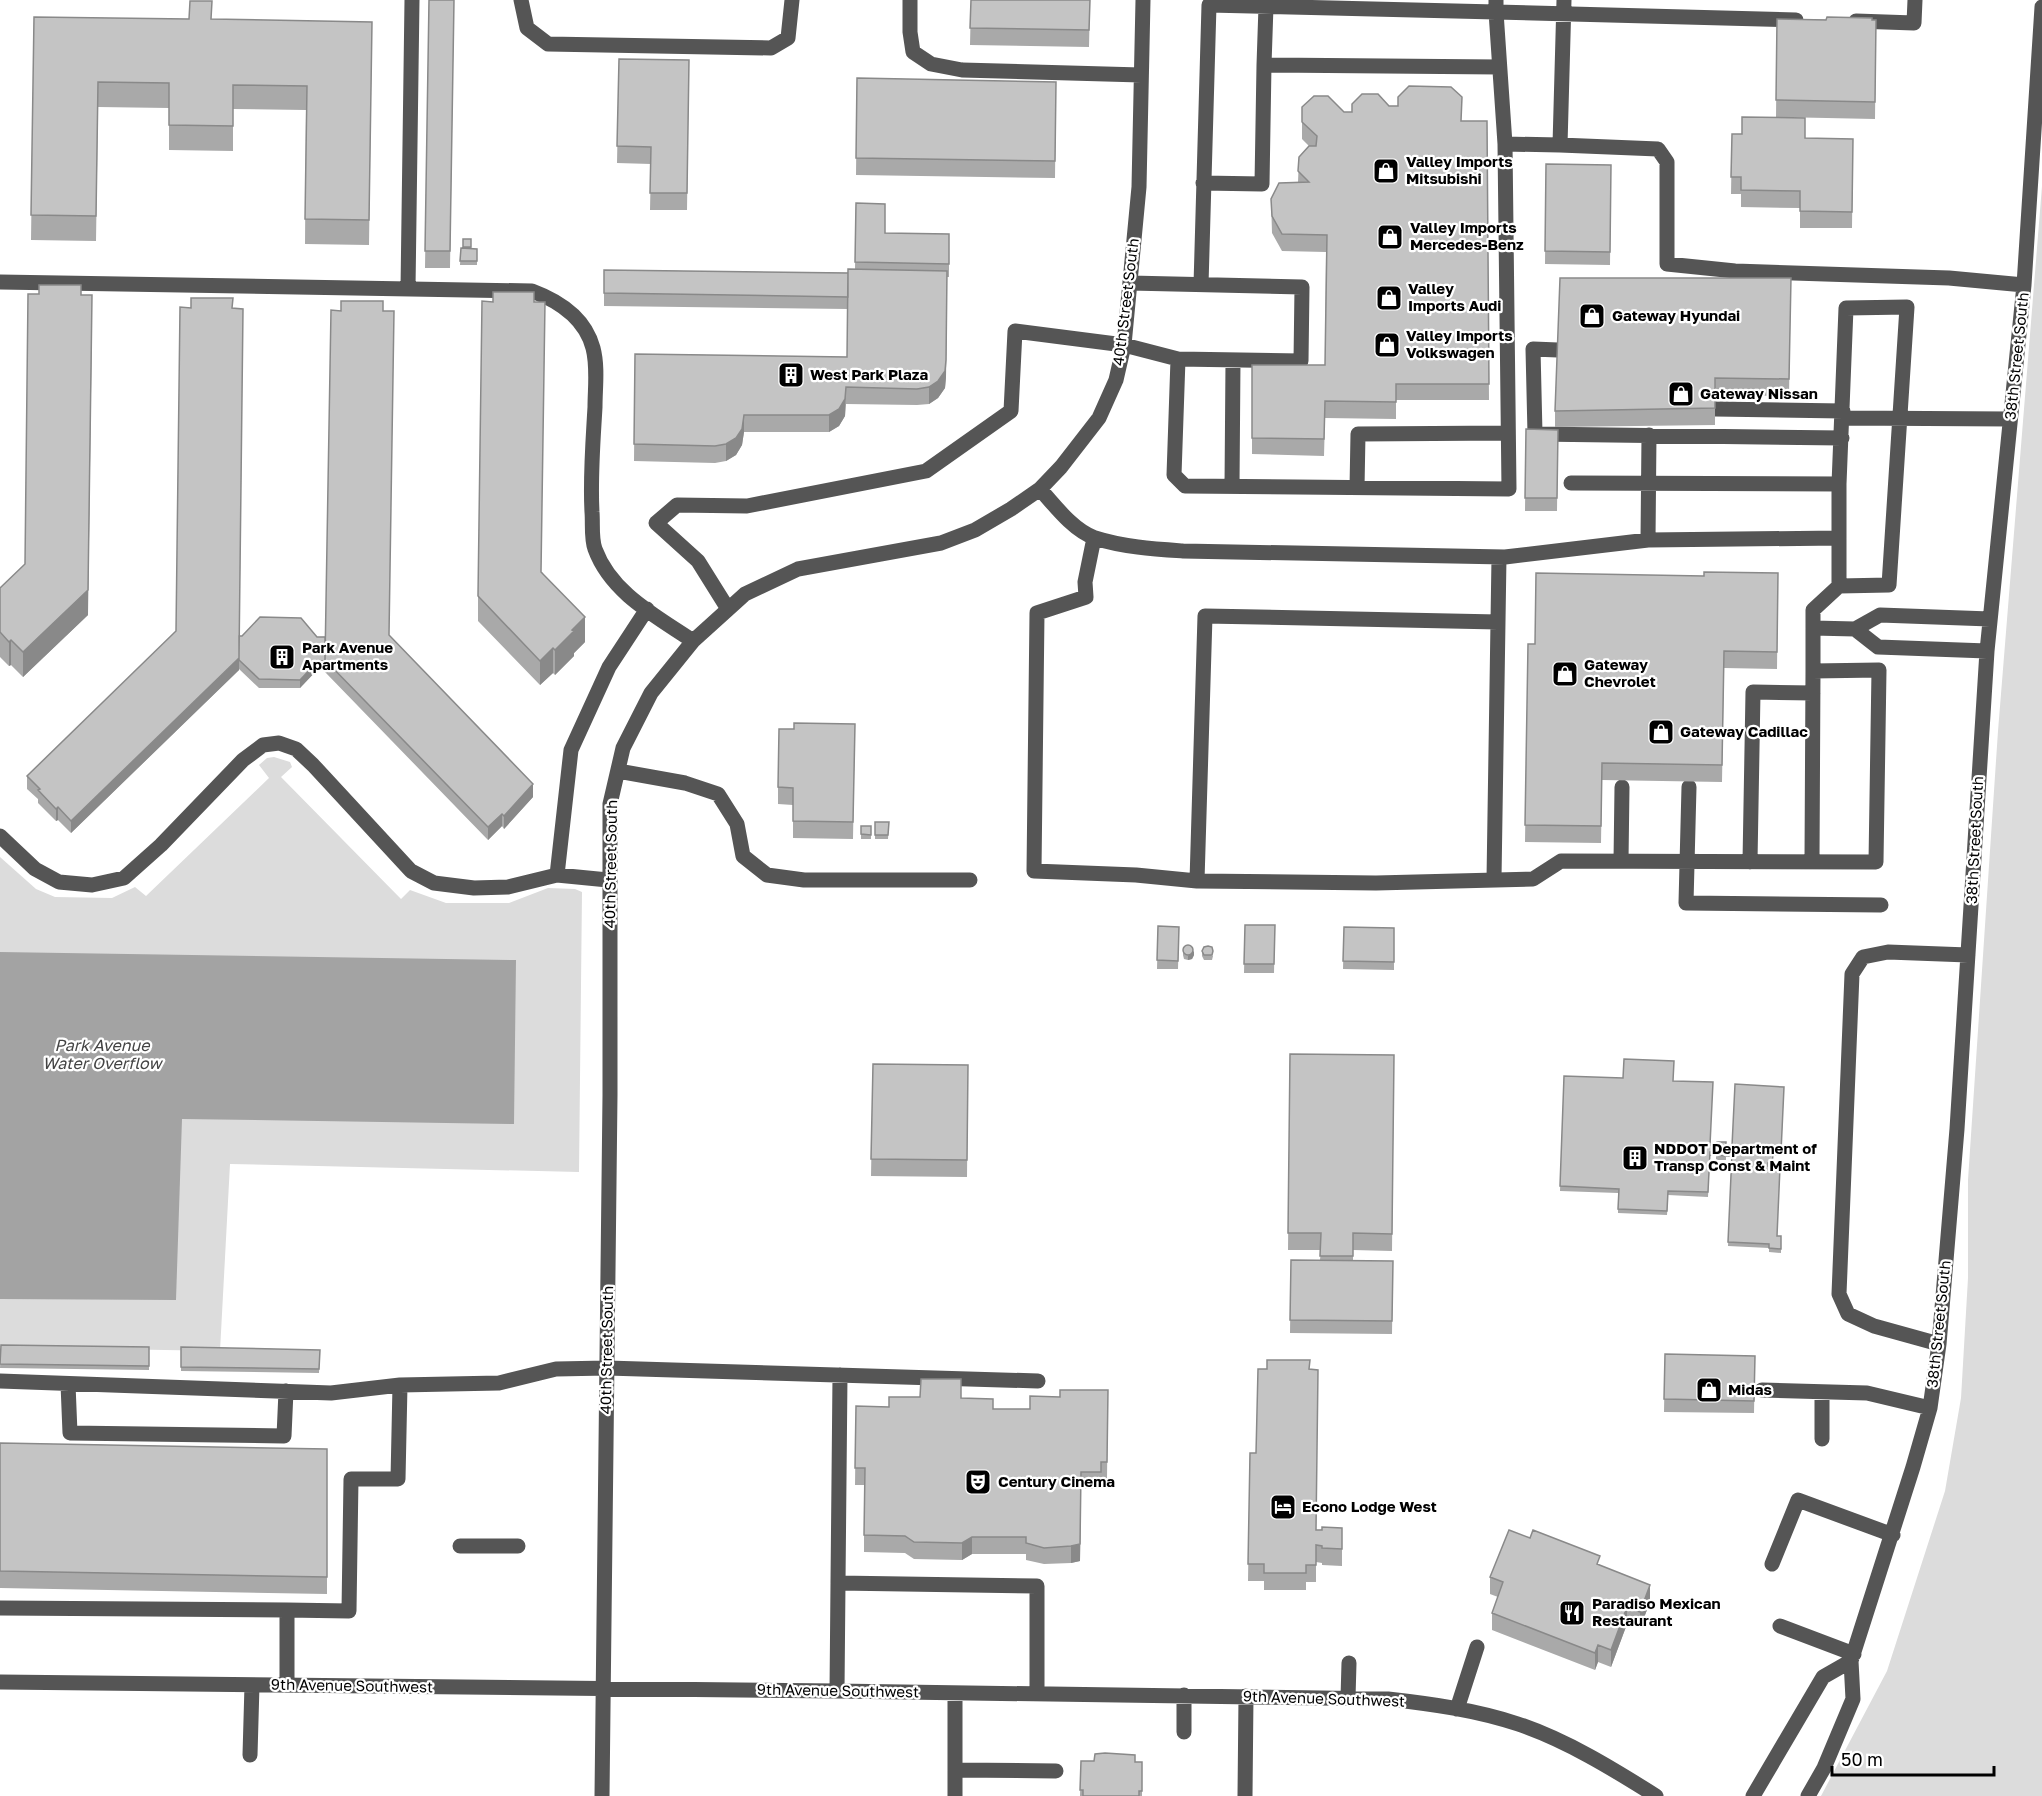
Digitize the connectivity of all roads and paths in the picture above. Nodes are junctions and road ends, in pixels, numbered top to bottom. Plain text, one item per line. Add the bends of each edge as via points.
1 (412, 0) edge
2 (521, 0) edge
3 (792, 0) edge
4 (910, 0) edge
5 (1143, 0) edge
6 (1915, 0) edge
7 (1266, 6) junction
8 (1496, 6) edge
9 (1564, 7) edge
10 (2042, 7) edge
11 (1809, 20) edge
12 (1844, 21) edge
13 (1264, 66) junction
14 (1499, 67) junction
15 (1141, 75) junction
16 (1504, 144) junction
17 (1560, 145) junction
18 (1203, 183) junction
19 (0, 282) edge
20 (1130, 283) junction
21 (1201, 285) junction
22 (2024, 285) junction
23 (408, 289) junction
24 (1124, 345) junction
25 (1558, 350) edge
26 (1178, 359) junction
27 (1233, 360) junction
28 (1715, 409) edge
29 (1843, 415) junction
30 (1901, 418) junction
31 (2010, 419) junction
32 (1508, 433) junction
33 (1649, 435) junction
34 (1842, 438) junction
35 (1571, 483) dead end
36 (1648, 483) junction
37 (1839, 484) junction
38 (1232, 486) junction
39 (1358, 488) junction
40 (1040, 489) junction
41 (1094, 538) junction
42 (1839, 538) junction
43 (1648, 540) junction
44 (1499, 557) junction
45 (1839, 586) junction
46 (647, 609) junction
47 (728, 609) junction
48 (1990, 619) junction
49 (1498, 622) junction
50 (1812, 627) junction
51 (1856, 629) junction
52 (693, 641) junction
53 (1987, 651) junction
54 (1812, 671) junction
55 (1812, 693) junction
56 (618, 771) junction
57 (1622, 787) dead end
58 (1689, 787) edge
59 (0, 836) edge
60 (1621, 861) junction
61 (1687, 861) junction
62 (1812, 861) junction
63 (1750, 862) junction
64 (557, 875) junction
65 (1494, 879) junction
66 (608, 880) junction
67 (970, 880) dead end
68 (1197, 881) junction
69 (1881, 905) dead end
70 (1968, 955) junction
71 (1939, 1344) junction
72 (607, 1368) junction
73 (840, 1375) junction
74 (0, 1381) edge
75 (1038, 1381) dead end
76 (68, 1384) junction
77 (399, 1384) junction
78 (1762, 1390) dead end
79 (286, 1391) junction
80 (1822, 1392) junction
81 (1930, 1408) junction
82 (1822, 1439) dead end
83 (1893, 1535) junction
84 (460, 1546) dead end
85 (518, 1546) dead end
86 (1772, 1564) dead end
87 (838, 1583) junction
88 (0, 1608) edge
89 (287, 1610) junction
90 (1780, 1626) dead end
91 (1477, 1647) dead end
92 (1852, 1658) junction
93 (1349, 1663) dead end
94 (0, 1682) edge
95 (252, 1685) junction
96 (287, 1685) junction
97 (603, 1689) junction
98 (837, 1691) junction
99 (956, 1693) junction
100 (1037, 1694) junction
101 (1184, 1695) junction
102 (1246, 1696) junction
103 (1348, 1698) junction
104 (1457, 1709) junction
105 (1184, 1732) dead end
106 (250, 1755) dead end
107 (955, 1770) junction
108 (1056, 1771) dead end
109 (602, 1796) edge
110 (955, 1796) edge
111 (1245, 1796) edge
112 (1656, 1796) edge
113 (1752, 1796) edge
114 (1808, 1796) edge

1 - 23 street
2 - 3 street via 527,28 548,44 771,48 788,39
4 - 15 street via 913,52 931,64 962,70
5 - 15 street, 40th Street South
6 - 12 street via 1914,23
7 - 8 street
7 - 13 street
7 - 18 street via 1209,5
8 - 9 street
8 - 14 street
9 - 11 street
9 - 17 street
10 - 22 street, 38th Street South
13 - 14 street
13 - 18 street via 1262,184
14 - 16 street
15 - 20 street, 40th Street South via 1139,187
16 - 17 street
16 - 32 street
17 - 22 street via 1658,149 1667,162 1667,264 1735,271 1927,276
18 - 21 street
19 - 23 street
20 - 21 street
20 - 24 street, 40th Street South
21 - 27 street via 1302,287 1301,361
22 - 31 street, 38th Street South
23 - 46 street via 532,291 568,309 582,325 593,348 596,376 591,496 594,547 622,592
24 - 26 street
24 - 40 street, 40th Street South via 1116,380 1099,418
24 - 47 street via 1015,331 1011,411 926,471 747,506 677,505 656,523 698,561
25 - 33 street via 1533,349 1535,434
26 - 27 street
26 - 38 street via 1174,475 1185,486
27 - 38 street
28 - 29 street
29 - 30 street
29 - 30 street via 1846,308 1907,307
29 - 34 street
30 - 31 street
30 - 45 street via 1888,585
31 - 48 street, 38th Street South
32 - 39 street via 1358,434
32 - 39 street via 1509,489
33 - 34 street
33 - 36 street
34 - 37 street
35 - 36 street
36 - 37 street
36 - 43 street
37 - 42 street
38 - 39 street
40 - 41 street via 1071,522
40 - 47 street, 40th Street South via 975,530 941,543 798,569 745,594
41 - 44 street via 1183,551
41 - 68 street via 1085,582 1086,597 1037,613 1034,871
42 - 43 street
42 - 45 street
43 - 44 street
44 - 49 street
45 - 50 street via 1812,610
46 - 52 street
46 - 64 street via 609,668 571,750
47 - 52 street, 40th Street South
48 - 51 street via 1880,615
48 - 53 street, 38th Street South
49 - 65 street
49 - 68 street via 1205,616
50 - 51 street
50 - 54 street
51 - 53 street via 1878,647
52 - 56 street, 40th Street South via 651,693 623,748
53 - 70 street, 38th Street South
54 - 55 street
54 - 62 street via 1879,670 1876,862
55 - 62 street
55 - 63 street via 1753,692
56 - 66 street, 40th Street South via 609,804
56 - 67 street via 685,783 718,794 737,824 742,856 767,875 804,880
57 - 60 street
58 - 61 street
59 - 64 street via 34,869 59,882 92,885 124,878 243,760 263,745 279,743 296,749 411,871 434,883 474,888 508,886
60 - 61 street
60 - 65 street via 1561,861 1533,879
61 - 63 street
61 - 69 street via 1686,903
62 - 63 street
64 - 66 street
65 - 68 street via 1376,883
66 - 72 street, 40th Street South
70 - 71 street, 38th Street South
70 - 71 street via 1888,952 1863,957 1852,974 1839,1294 1848,1314 1874,1326
71 - 81 street, 38th Street South
72 - 73 street
72 - 77 street via 556,1370 500,1383
72 - 97 street, 40th Street South
73 - 75 street
73 - 87 street
74 - 76 street
76 - 79 street
76 - 79 street via 70,1433 284,1436
77 - 79 street via 331,1393
77 - 89 street via 398,1479 351,1479 349,1611
78 - 80 street
80 - 81 street via 1867,1393
80 - 82 street
81 - 83 street, 38th Street South
83 - 86 street via 1798,1500
83 - 92 street, 38th Street South
84 - 85 street
87 - 98 street
87 - 100 street via 1037,1586
88 - 89 street
89 - 96 street
90 - 92 street
91 - 104 street
92 - 113 street via 1823,1677
92 - 114 street, 38th Street South via 1853,1699
93 - 103 street
94 - 95 street, 9th Avenue Southwest
95 - 96 street, 9th Avenue Southwest
95 - 106 street
96 - 97 street, 9th Avenue Southwest
97 - 98 street, 9th Avenue Southwest
97 - 109 street, 40th Street South
98 - 99 street, 9th Avenue Southwest
99 - 100 street, 9th Avenue Southwest
99 - 107 street
100 - 101 street, 9th Avenue Southwest
101 - 102 street, 9th Avenue Southwest
101 - 105 street
102 - 103 street, 9th Avenue Southwest
102 - 111 street
103 - 104 street, 9th Avenue Southwest via 1429,1703
104 - 112 street, 9th Avenue Southwest via 1520,1725 1563,1744
107 - 108 street
107 - 110 street

